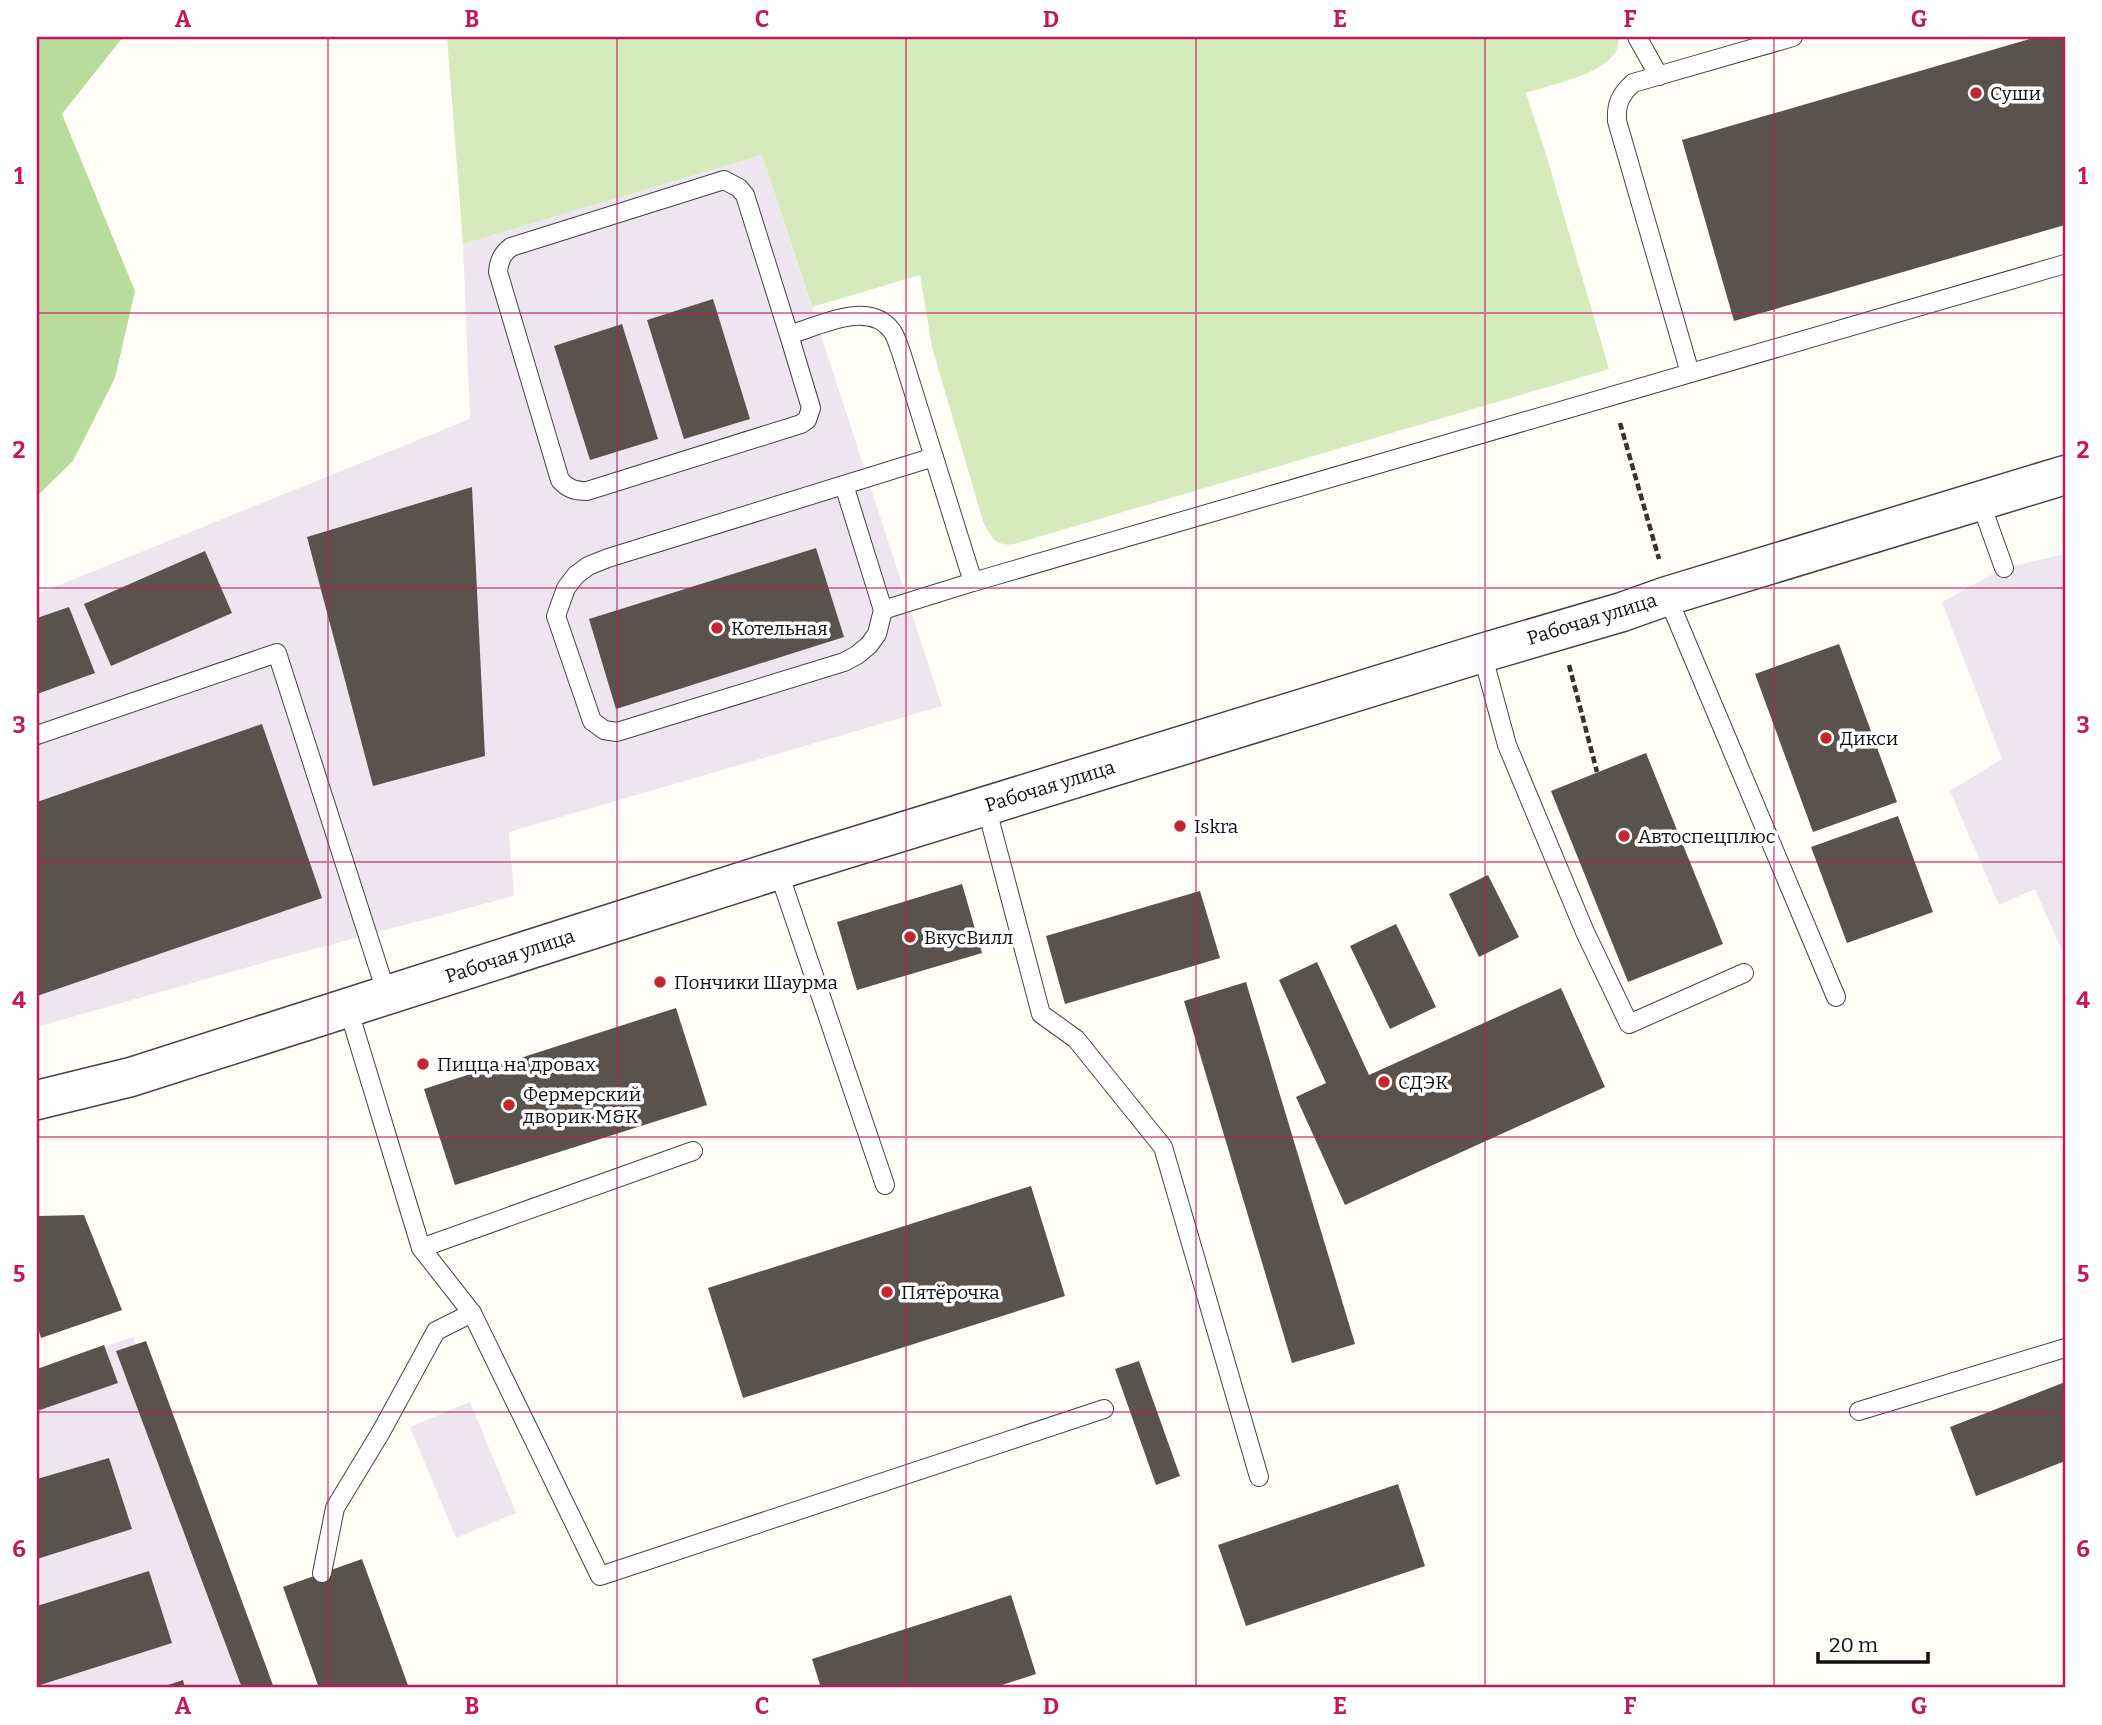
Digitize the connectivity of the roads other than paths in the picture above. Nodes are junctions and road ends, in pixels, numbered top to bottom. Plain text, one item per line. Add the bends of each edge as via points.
1 (1637, 37) edge
2 (1793, 37) edge
3 (1659, 76) junction
4 (2065, 264) edge
5 (789, 335) junction
6 (1690, 373) junction
7 (934, 457) junction
8 (2065, 475) edge
9 (844, 485) junction
10 (1980, 501) junction
11 (2004, 568) dead end
12 (1664, 581) junction
13 (972, 582) junction
14 (883, 610) junction
15 (1482, 653) junction
16 (37, 735) edge
17 (986, 806) junction
18 (778, 870) junction
19 (1744, 973) dead end
20 (387, 995) junction
21 (1836, 997) dead end
22 (348, 1008) junction
23 (37, 1100) edge
24 (693, 1151) dead end
25 (885, 1185) dead end
26 (421, 1248) junction
27 (472, 1313) junction
28 (2065, 1349) edge
29 (1104, 1409) dead end
30 (1859, 1411) dead end
31 (1259, 1477) dead end
32 (322, 1573) dead end

1 - 3 lane
2 - 3 lane
3 - 6 lane via 1633,83 1624,91 1617,121
4 - 6 lane
5 - 5 lane via 811,408 807,420 587,491 572,489 560,480 498,263 511,247 724,180 745,195
5 - 7 lane via 856,314 883,322 901,352
6 - 13 lane
7 - 9 lane
7 - 13 lane
8 - 10 street, Рабочая улица
9 - 14 lane
9 - 14 lane via 588,566 566,588 556,616 592,721 617,732 844,662 869,645
10 - 11 lane
10 - 12 street, Рабочая улица
12 - 15 street, Рабочая улица via 1622,612
12 - 21 lane
13 - 14 lane
15 - 17 street, Рабочая улица
15 - 19 lane via 1507,745 1629,1024
16 - 20 lane via 277,653
17 - 18 street, Рабочая улица
17 - 31 lane via 1041,1014 1076,1039 1163,1147
18 - 20 street, Рабочая улица
18 - 25 lane
20 - 22 street, Рабочая улица
22 - 23 street, Рабочая улица via 131,1077
22 - 26 lane
24 - 26 lane
26 - 27 lane
27 - 29 lane via 600,1576
27 - 32 lane via 436,1331 335,1508
28 - 30 lane

